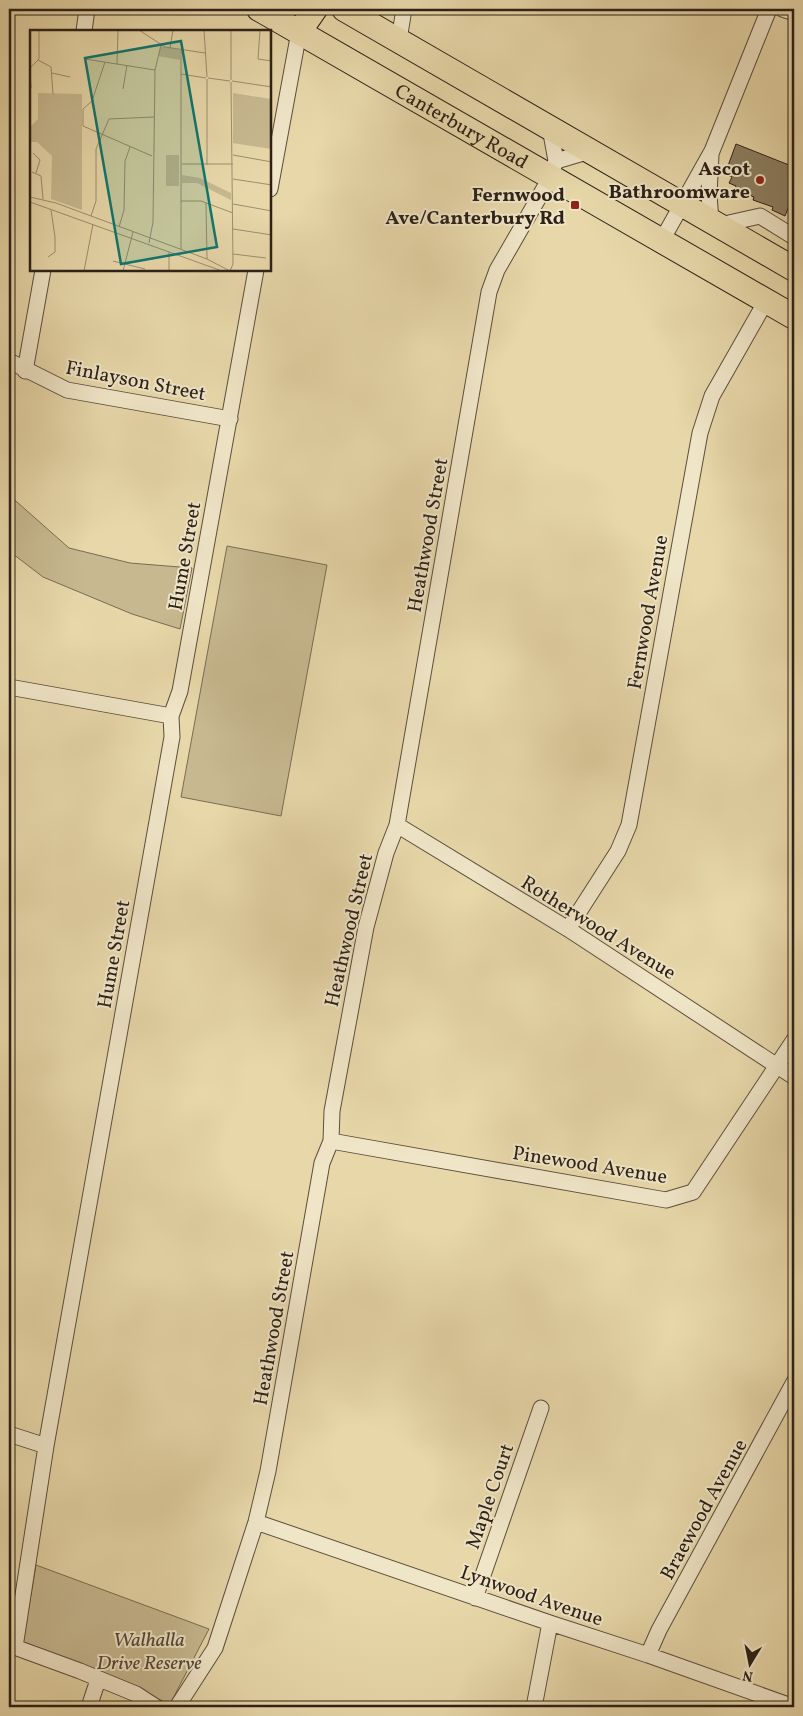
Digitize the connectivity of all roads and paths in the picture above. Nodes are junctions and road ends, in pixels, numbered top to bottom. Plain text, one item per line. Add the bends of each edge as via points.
1 (88, 9) edge
2 (259, 9) edge
3 (315, 9) edge
4 (344, 9) edge
5 (404, 9) edge
6 (769, 9) edge
7 (782, 9) edge
8 (794, 13) edge
9 (84, 30) edge
10 (299, 32) junction
11 (399, 40) junction
12 (550, 128) junction
13 (590, 151) junction
14 (712, 151) junction
15 (553, 168) junction
16 (271, 184) edge
17 (681, 203) junction
18 (715, 223) junction
19 (794, 237) edge
20 (662, 240) junction
21 (794, 269) edge
22 (42, 271) edge
23 (256, 271) edge
24 (766, 301) junction
25 (794, 317) edge
26 (9, 361) edge
27 (25, 371) junction
28 (230, 418) junction
29 (9, 687) edge
30 (171, 716) junction
31 (397, 825) junction
32 (568, 929) junction
33 (794, 1040) edge
34 (778, 1065) junction
35 (794, 1077) edge
36 (331, 1141) junction
37 (794, 1382) edge
38 (541, 1408) dead end
39 (9, 1434) edge
40 (46, 1446) junction
41 (256, 1522) junction
42 (475, 1598) junction
43 (550, 1623) junction
44 (12, 1646) edge
45 (648, 1655) junction
46 (98, 1680) junction
47 (89, 1707) edge
48 (156, 1707) edge
49 (177, 1707) edge
50 (534, 1707) edge
51 (794, 1707) edge

1 - 9 street
2 - 10 main road, Canterbury Road
3 - 10 main road
4 - 11 main road, Canterbury Road
5 - 11 street
6 - 14 street
7 - 8 street
10 - 15 main road, Canterbury Road
10 - 16 street
11 - 12 main road, Canterbury Road
12 - 13 main road, Canterbury Road
12 - 15 street
13 - 15 street
13 - 17 main road, Canterbury Road
14 - 17 street
14 - 18 street via 709,195
15 - 20 main road, Canterbury Road
15 - 31 street, Heathwood Street via 497,270 489,292
17 - 18 main road, Canterbury Road
17 - 20 street
18 - 19 street via 760,216
18 - 21 main road, Canterbury Road
20 - 24 main road, Canterbury Road
22 - 27 street
23 - 28 street, Hume Street
24 - 25 main road, Canterbury Road
24 - 32 street, Fernwood Avenue via 712,396 700,433 629,824 618,851
26 - 27 street, Finlayson Street
27 - 28 street, Finlayson Street via 66,390
28 - 30 street, Hume Street via 180,691
29 - 30 street
30 - 40 street, Hume Street via 172,737
31 - 32 street, Rotherwood Avenue
31 - 36 street, Heathwood Street via 386,852 366,927 332,1112
32 - 34 street, Rotherwood Avenue
33 - 34 street, Pinewood Avenue
34 - 35 street
34 - 36 street, Pinewood Avenue via 693,1192 666,1200
36 - 41 street, Heathwood Street via 322,1163 268,1471
37 - 45 street, Braewood Avenue
38 - 42 street, Maple Court
39 - 40 street
40 - 44 street, Hume Street
41 - 42 street, Lynwood Avenue
41 - 49 street, Heathwood Street via 215,1648
42 - 43 street, Lynwood Avenue
43 - 45 street, Lynwood Avenue
43 - 50 street
44 - 46 street
45 - 51 street, Lynwood Avenue
46 - 47 street
46 - 48 street via 136,1694

